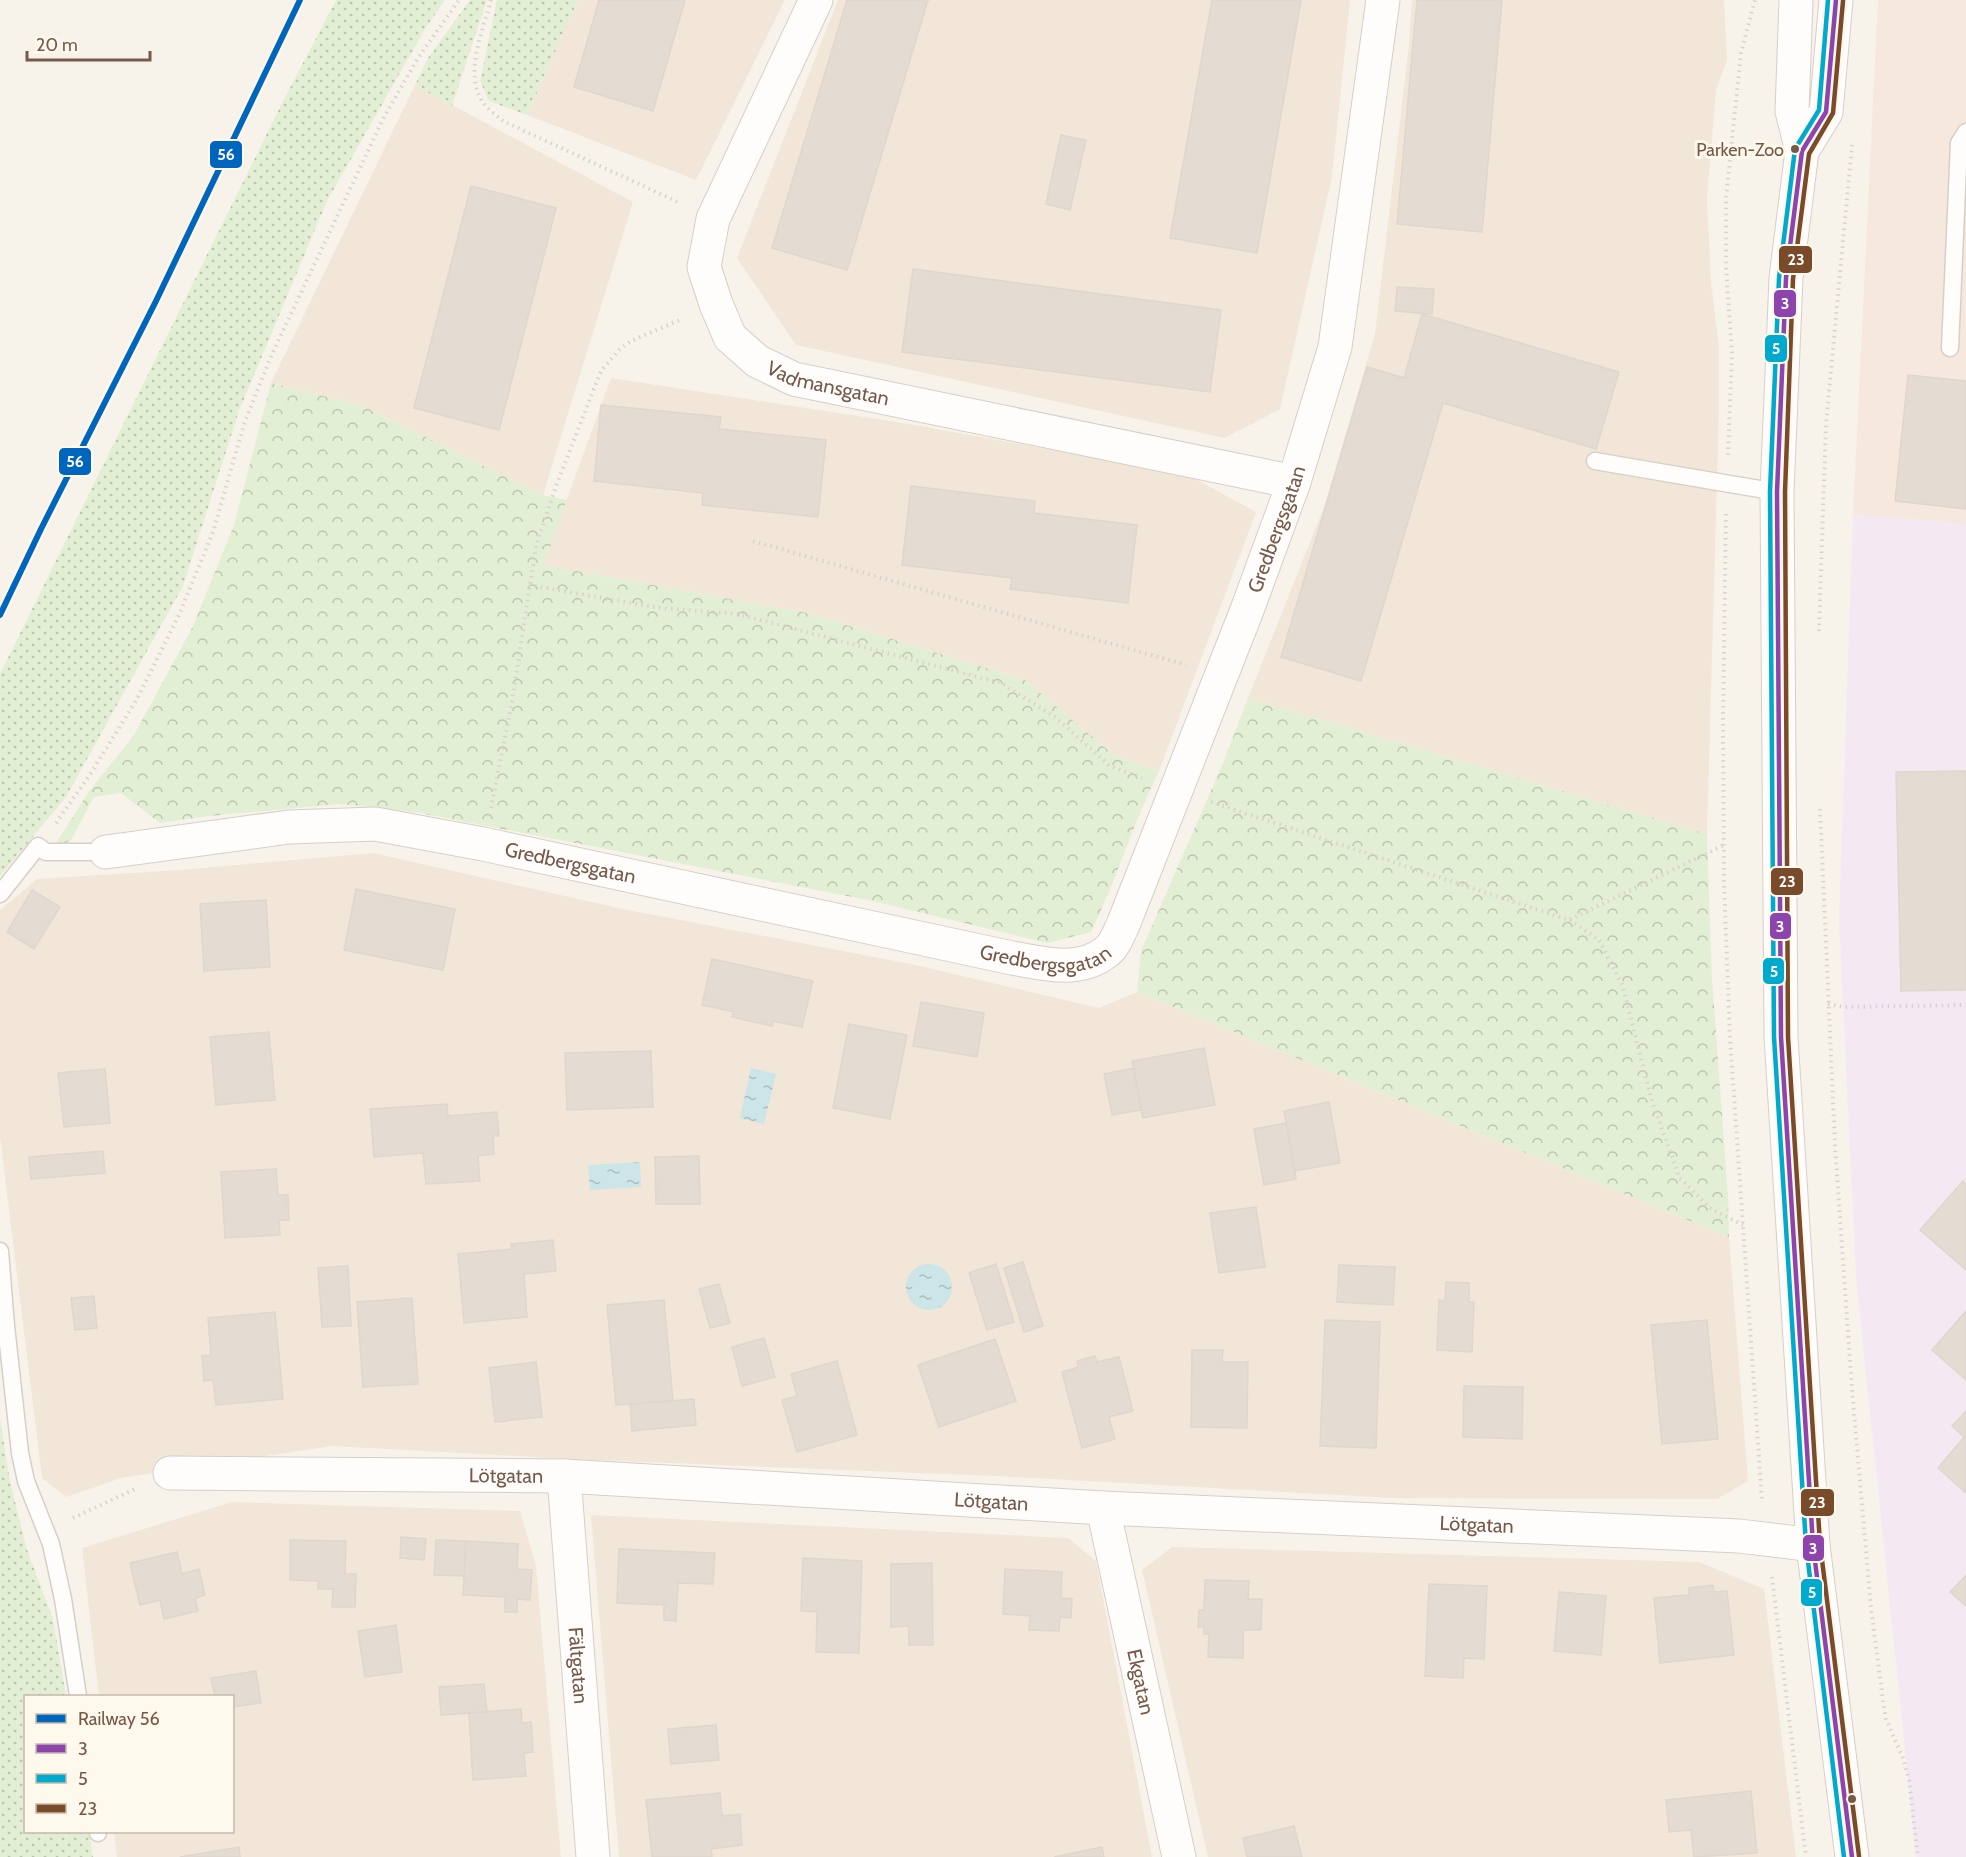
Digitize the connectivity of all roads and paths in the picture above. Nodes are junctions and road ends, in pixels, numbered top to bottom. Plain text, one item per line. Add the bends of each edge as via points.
1 (459, 0) edge
2 (491, 0) edge
3 (816, 0) edge
4 (1383, 0) edge
5 (1796, 0) edge
6 (1836, 0) edge
7 (1966, 132) edge
8 (1853, 142) dead end
9 (1802, 151) junction
10 (713, 219) junction
11 (716, 304) junction
12 (1950, 348) dead end
13 (1595, 461) dead end
14 (1294, 482) junction
15 (1777, 492) junction
16 (753, 541) dead end
17 (529, 585) junction
18 (1819, 633) dead end
19 (1222, 675) junction
20 (1176, 791) junction
21 (1820, 800) dead end
22 (483, 844) junction
23 (1724, 845) dead end
24 (38, 846) junction
25 (106, 852) joint
26 (0, 894) edge
27 (1569, 920) junction
28 (1828, 1004) junction
29 (1966, 1005) edge
30 (1743, 1225) dead end
31 (0, 1251) edge
32 (170, 1473) joint
33 (564, 1476) junction
34 (1103, 1508) junction
35 (45, 1531) junction
36 (1813, 1545) junction
37 (78, 1695) edge
38 (593, 1857) edge
39 (1179, 1857) edge
40 (1852, 1857) edge
41 (1918, 1857) edge

1 - 24 path via 418,58 384,117 272,354 244,424 213,532 179,615 119,728
2 - 10 path via 476,59 475,80 486,107 503,121
3 - 10 street, Vadmansgatan
4 - 14 street, Gredbergsgatan via 1335,347
5 - 9 street via 1792,111
6 - 9 street via 1826,112
7 - 12 lane via 1959,143
8 - 18 path via 1826,424
9 - 15 street via 1786,278
10 - 11 street, Vadmansgatan via 704,267
11 - 14 street, Vadmansgatan via 730,337 758,361 794,379
11 - 17 path via 631,341 601,371 556,486 536,546
13 - 15 lane
14 - 19 street, Gredbergsgatan
15 - 36 street via 1781,1037
16 - 19 path
17 - 20 path via 660,608 738,614 1001,683 1054,717 1110,766
17 - 22 path via 512,702
19 - 20 street, Gredbergsgatan
20 - 22 street, Gredbergsgatan via 1123,925 1108,951 1090,961 1065,966 1000,956
20 - 27 path
21 - 28 path
22 - 25 street, Gredbergsgatan via 375,824 289,827
23 - 27 path
24 - 25 lane via 46,852
24 - 26 lane
27 - 30 path via 1599,940 1622,984 1651,1098 1680,1178 1711,1209
28 - 29 path
28 - 41 path via 1852,1389 1871,1608 1882,1701 1909,1780
31 - 35 lane via 20,1453
32 - 33 street, Lötgatan
32 - 35 path
33 - 34 street, Lötgatan
33 - 38 street, Fältgatan
34 - 36 street, Lötgatan via 1739,1536
34 - 39 street, Ekgatan
35 - 37 lane via 63,1599
36 - 40 street

